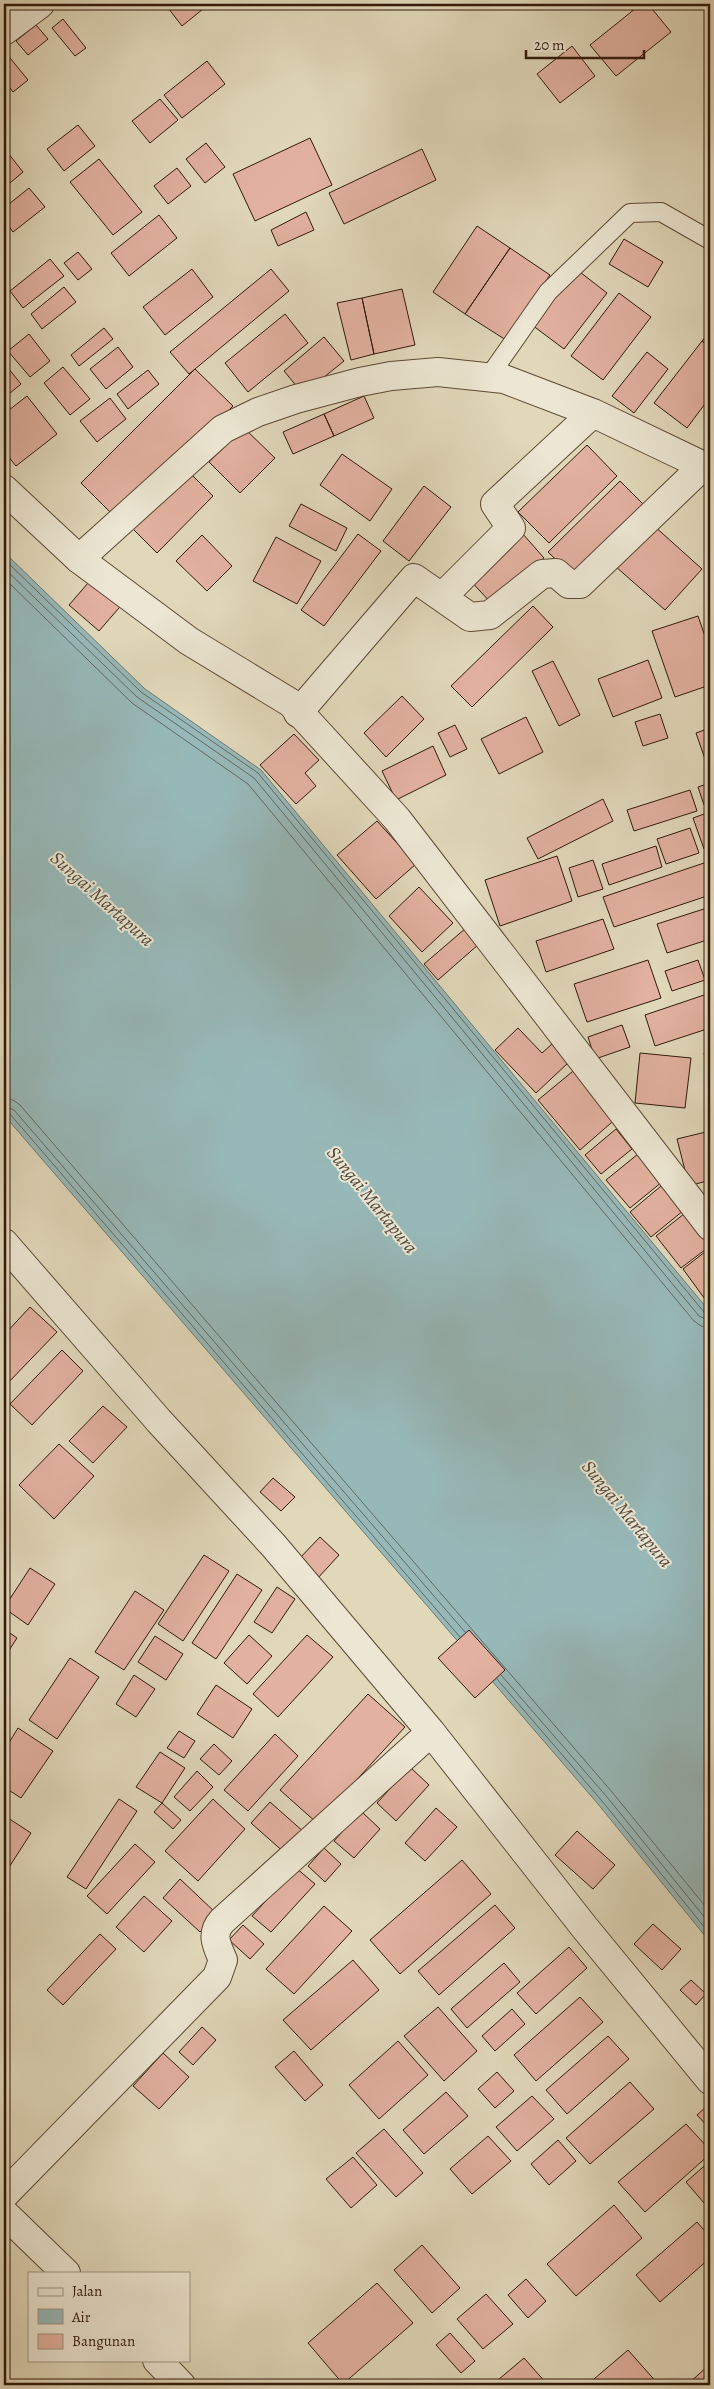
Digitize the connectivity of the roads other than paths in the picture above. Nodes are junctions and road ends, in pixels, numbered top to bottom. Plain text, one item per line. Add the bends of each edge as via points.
1 (40, 4) edge
2 (4, 31) edge
3 (710, 240) edge
4 (488, 378) junction
5 (593, 413) junction
6 (706, 468) edge
7 (4, 489) edge
8 (79, 559) junction
9 (443, 596) junction
10 (295, 708) junction
11 (710, 1226) edge
12 (4, 1243) edge
13 (431, 1732) junction
14 (710, 2080) edge
15 (4, 2195) edge
16 (4, 2213) edge
17 (65, 2272) edge
18 (159, 2362) edge
19 (181, 2385) edge

1 - 2 street
3 - 4 lane via 661,212 630,213 548,292
4 - 5 street via 504,380
4 - 8 street via 438,372 391,376 258,412 223,428
5 - 6 street
5 - 9 street via 495,504 511,528
6 - 9 street via 580,584 569,584 556,573 542,574 490,615 480,617 470,617
7 - 8 street
8 - 10 street via 189,641
9 - 10 street via 414,578
10 - 11 street via 397,819
12 - 13 street via 159,1421 274,1546
13 - 14 street
13 - 15 street via 217,1926 215,1940 223,1960 217,1978
16 - 17 street
18 - 19 street

